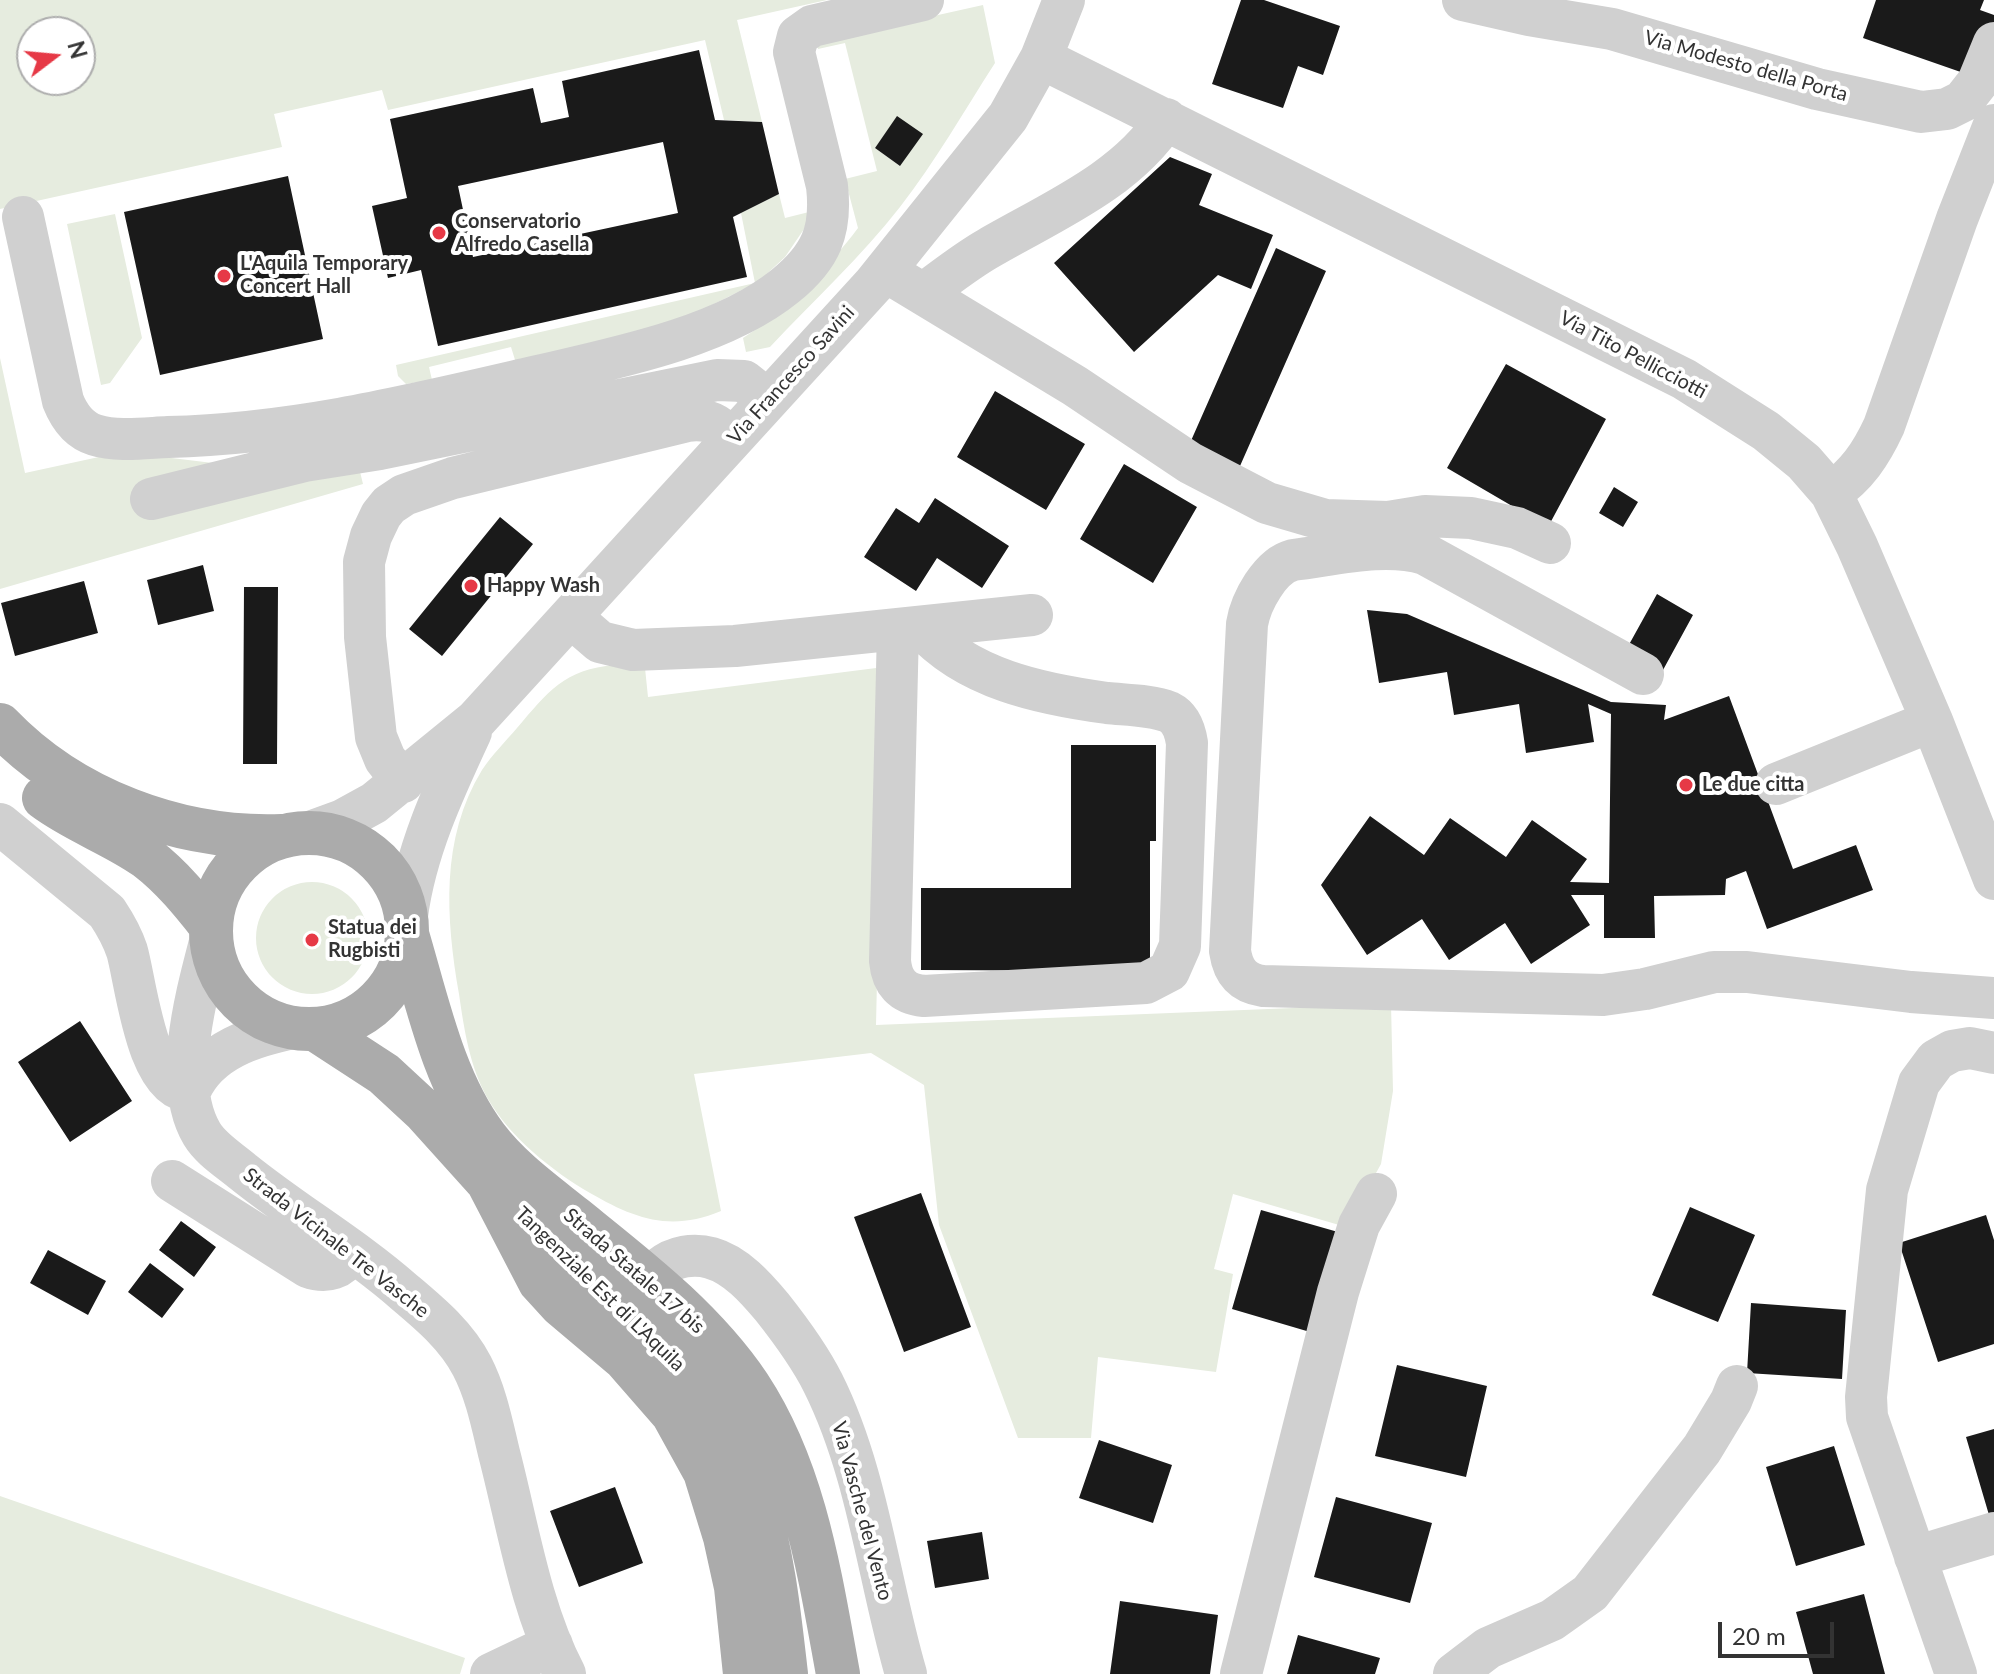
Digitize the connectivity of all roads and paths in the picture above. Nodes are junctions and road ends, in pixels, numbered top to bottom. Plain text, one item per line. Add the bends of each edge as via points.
1 (923, 0) edge
2 (1064, 0) edge
3 (1463, 0) edge
4 (1994, 43) edge
5 (1041, 58) junction
6 (1166, 119) junction
7 (1994, 125) edge
8 (23, 217) dead end
9 (885, 271) junction
10 (923, 294) junction
11 (725, 322) junction
12 (753, 390) junction
13 (732, 439) junction
14 (1831, 493) junction
15 (151, 499) dead end
16 (1550, 543) dead end
17 (1032, 615) dead end
18 (571, 617) junction
19 (910, 628) junction
20 (1643, 674) dead end
21 (476, 720) junction
22 (1932, 721) junction
23 (0, 725) edge
24 (0, 763) edge
25 (403, 782) junction
26 (1776, 784) dead end
27 (0, 824) edge
28 (296, 834) junction
29 (1994, 879) edge
30 (407, 925) junction
31 (211, 932) junction
32 (1994, 998) edge
33 (305, 1028) junction
34 (1994, 1053) edge
35 (190, 1091) junction
36 (172, 1181) dead end
37 (488, 1182) junction
38 (1376, 1194) dead end
39 (352, 1252) junction
40 (576, 1262) junction
41 (649, 1279) junction
42 (1737, 1386) dead end
43 (1994, 1533) edge
44 (1915, 1557) junction
45 (558, 1659) edge
46 (491, 1674) edge
47 (745, 1674) edge
48 (786, 1674) edge
49 (838, 1674) edge
50 (906, 1674) edge
51 (1241, 1674) edge
52 (1454, 1674) edge
53 (1956, 1674) edge

1 - 11 street via 812,26 798,36 794,52 829,199 827,229 817,253 797,275 763,302
2 - 5 street, Via Francesco Savini
3 - 4 street, Via Modesto della Porta via 1612,29 1817,89 1921,112 1963,101 1978,82
5 - 6 street, Via Tito Pellicciotti
5 - 9 street, Via Francesco Savini via 989,145
6 - 10 street via 1136,157
6 - 14 street, Via Tito Pellicciotti via 1684,379 1766,431
7 - 14 street via 1884,426 1852,479
8 - 11 street via 63,401 80,427 105,437 208,436 334,422 584,365
9 - 10 street
9 - 12 street, Via Francesco Savini
10 - 16 street via 1190,463 1267,503 1325,520 1471,518 1517,528
11 - 12 street
12 - 13 street, Via Francesco Savini
12 - 15 street via 724,379 304,461
13 - 18 street, Via Francesco Savini
13 - 25 street via 710,421 687,421 453,478 411,491 389,505 375,526 364,562 365,637 376,737
14 - 22 street, Via Tito Pellicciotti
17 - 19 street
18 - 19 street via 600,642 633,650 735,646
18 - 21 street, Via Francesco Savini
19 - 19 street via 890,961 895,980 906,993 924,996 1137,984 1163,976 1180,946 1187,743 1180,722 1162,710 1047,694 1011,683
20 - 32 street via 1438,560 1410,550 1293,560 1280,566 1253,604 1247,624 1230,951 1235,969 1246,982 1263,986 1603,995 1714,972 1747,972
21 - 25 street, Via Francesco Savini
21 - 30 street, Via Francesco Savini via 434,817 414,879
22 - 26 street
22 - 29 street, Via Tito Pellicciotti
23 - 28 main road via 53,771 108,801 216,833
24 - 31 main road via 50,803 146,858 181,890
25 - 28 street, Via Francesco Savini via 357,814
27 - 35 street via 107,912 127,952 156,1059 172,1084
28 - 30 main road via 324,833 374,856 399,890
28 - 31 main road via 260,845 232,870 215,902
30 - 33 main road via 403,962 380,999 344,1023
30 - 41 main road, Strada Statale 17 bis via 446,1059 483,1133 518,1172
31 - 33 main road via 218,967 243,1003 267,1019
31 - 35 street, Strada Vicinale Tre Vasche via 190,1025
33 - 35 street via 260,1036 226,1051 208,1064
33 - 37 main road via 397,1085
34 - 44 street via 1952,1051 1928,1067 1887,1190 1867,1417
35 - 39 street, Strada Vicinale Tre Vasche via 194,1115 208,1142
36 - 39 street via 317,1271 342,1266
37 - 40 main road, Tangenziale Est di L'Aquila
37 - 47 main road via 540,1282 646,1381 698,1457 731,1562
38 - 51 street via 1359,1225 1338,1292
39 - 45 street, Strada Vicinale Tre Vasche via 434,1318 472,1366
40 - 41 street, Via Vasche del Vento via 618,1285 635,1287
40 - 48 main road, Tangenziale Est di L'Aquila via 681,1365 725,1426 763,1526
41 - 49 main road, Strada Statale 17 bis via 730,1362 779,1443 809,1529
41 - 50 street, Via Vasche del Vento via 682,1257 717,1260 759,1293 807,1354 857,1474
42 - 52 street via 1702,1449 1590,1593 1552,1620 1488,1648
43 - 44 street
44 - 53 street
45 - 46 street

